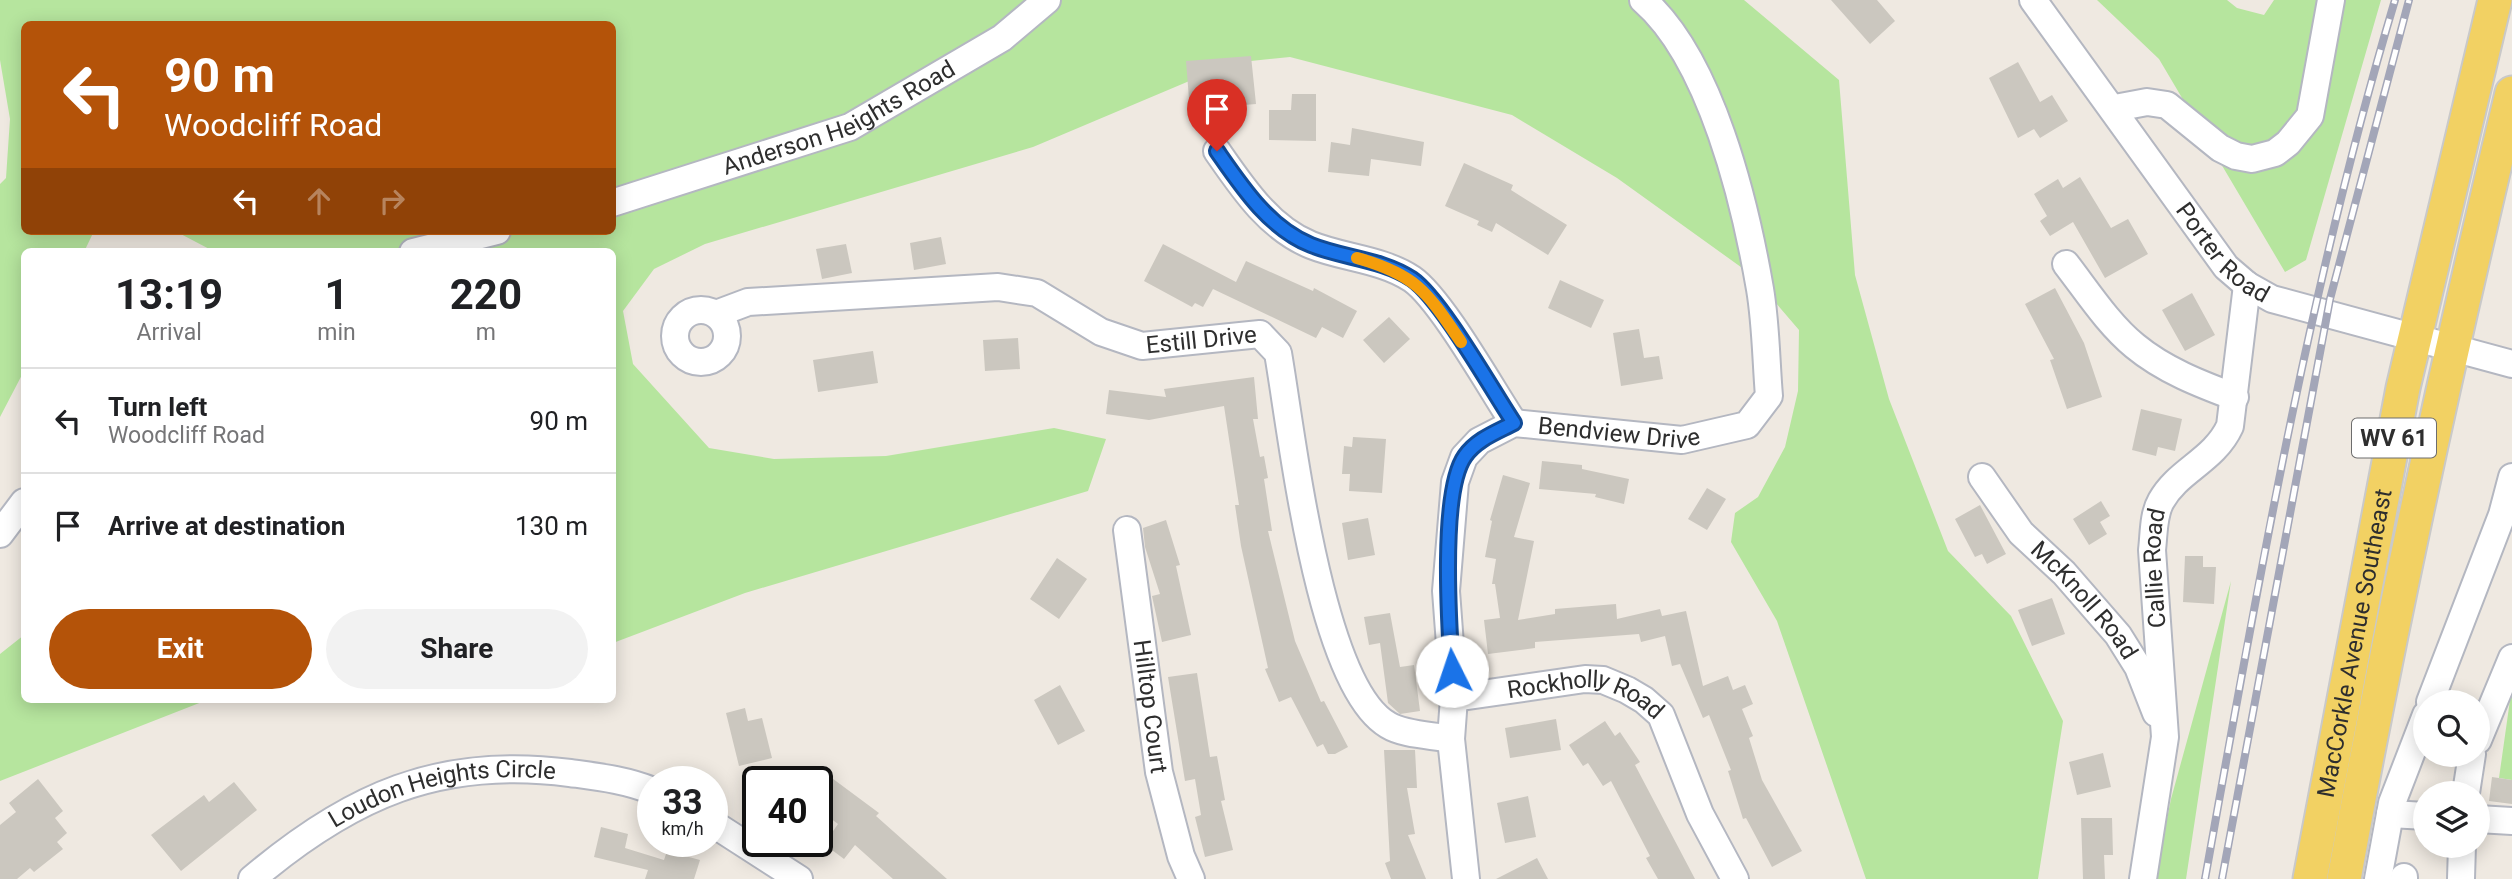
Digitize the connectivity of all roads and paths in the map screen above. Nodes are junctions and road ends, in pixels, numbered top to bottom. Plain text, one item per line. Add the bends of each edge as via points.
1 (1047, 0) edge
2 (1643, 0) edge
3 (2033, 0) edge
4 (2331, 0) edge
5 (2495, 0) edge
6 (2512, 93) edge
7 (2115, 108) junction
8 (1217, 151) dead end
9 (616, 202) edge
10 (480, 235) edge
11 (429, 248) edge
12 (2066, 264) dead end
13 (2247, 285) junction
14 (716, 314) dead end
15 (2415, 339) junction
16 (2452, 348) junction
17 (2512, 364) edge
18 (2235, 397) junction
19 (1514, 423) junction
20 (1982, 477) dead end
21 (2512, 477) edge
22 (21, 506) edge
23 (1127, 530) dead end
24 (0, 534) edge
25 (2512, 658) edge
26 (2435, 690) edge
27 (1454, 698) junction
28 (2490, 711) edge
29 (2165, 737) junction
30 (1451, 739) junction
31 (2413, 751) edge
32 (637, 785) edge
33 (2390, 814) junction
34 (2413, 815) edge
35 (2490, 820) edge
36 (2512, 821) edge
37 (728, 833) edge
38 (2462, 858) edge
39 (252, 879) edge
40 (799, 879) edge
41 (1191, 879) edge
42 (1466, 879) edge
43 (1735, 879) edge
44 (2143, 879) edge
45 (2310, 879) edge
46 (2344, 879) edge
47 (2378, 879) edge
48 (2461, 879) edge

1 - 9 street, Anderson Heights Road via 1002,38 850,127
2 - 19 street, Bendview Drive via 1658,13 1690,63 1723,131 1761,290 1769,396 1748,425 1682,440
3 - 7 street, Porter Road
4 - 7 street via 2310,116 2275,153 2252,159 2236,156 2167,104 2147,102
5 - 15 main road, MacCorkle Avenue Southeast / WV 61
6 - 16 main road, MacCorkle Avenue Southeast / WV 61
7 - 13 street, Porter Road via 2226,267
8 - 19 street via 1276,225 1310,245 1383,265 1413,280 1440,311
10 - 11 street
12 - 18 street via 2133,345 2161,365
13 - 15 street, Porter Road via 2272,299
13 - 18 street, Callie Road
14 - 30 street, Estill Drive via 748,302 998,288 1037,293 1101,332 1142,346 1260,334 1278,353 1322,602 1348,673 1373,713 1390,727
15 - 16 street, Porter Road
15 - 45 main road, MacCorkle Avenue Southeast / WV 61
16 - 17 street, Porter Road
16 - 46 main road, MacCorkle Avenue Southeast / WV 61 via 2379,689
18 - 29 street, Callie Road via 2221,444 2175,484 2160,502 2155,523 2152,550
19 - 27 street, Bendview Drive via 1479,441 1464,457 1455,482 1446,591
20 - 29 street, McKnoll Road via 2021,533 2064,573 2118,635 2138,667
21 - 26 street via 2502,515
22 - 24 street
23 - 41 street, Hilltop Court via 1160,772
25 - 28 street
27 - 30 street, Bendview Drive
27 - 43 street, Rockholly Road via 1585,679 1603,680 1644,699 1661,715 1700,814
29 - 44 street, Callie Road
30 - 42 street, Bendview Drive
31 - 33 street
32 - 39 street, Loudon Heights Circle via 549,770 483,769 412,782 346,810 298,840
33 - 34 street
33 - 47 street
35 - 36 street
37 - 40 street
38 - 48 street

